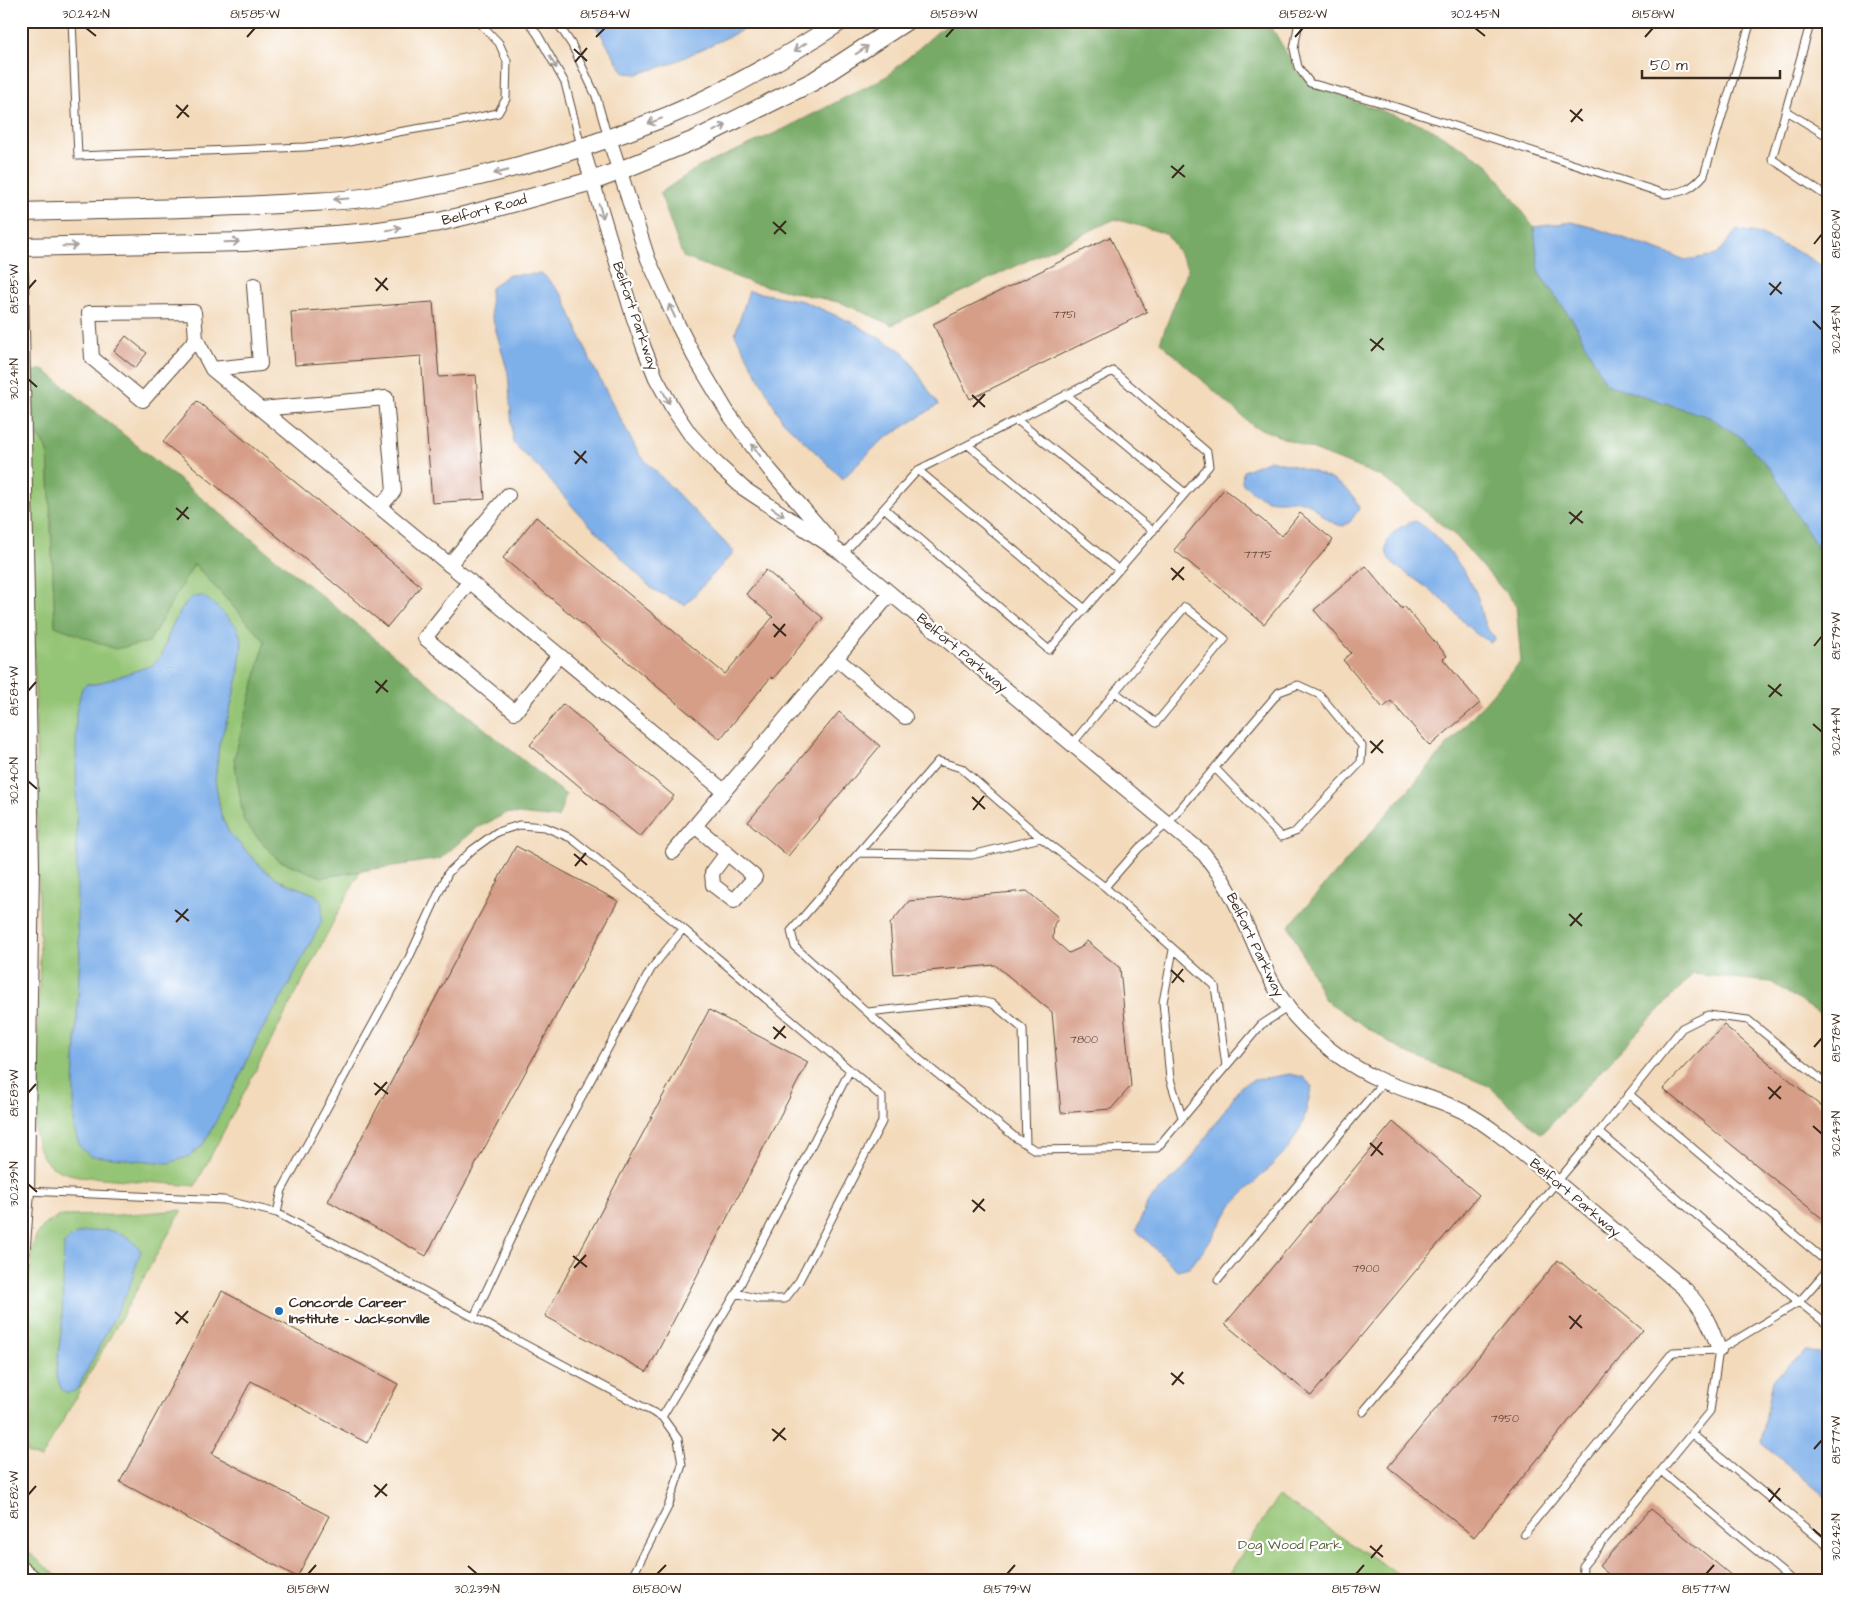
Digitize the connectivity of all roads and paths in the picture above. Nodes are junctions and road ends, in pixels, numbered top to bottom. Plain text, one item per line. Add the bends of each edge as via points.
1 (72, 21) edge
2 (478, 21) edge
3 (528, 21) edge
4 (556, 21) edge
5 (841, 21) edge
6 (906, 21) edge
7 (1299, 21) edge
8 (1751, 21) edge
9 (1811, 21) edge
10 (1786, 111) junction
11 (1829, 137) edge
12 (609, 138) junction
13 (582, 147) junction
14 (619, 171) junction
15 (592, 181) junction
16 (1829, 198) edge
17 (21, 212) edge
18 (21, 247) edge
19 (21, 275) edge
20 (254, 285) dead end
21 (196, 339) junction
22 (212, 369) junction
23 (1066, 394) junction
24 (260, 409) junction
25 (1017, 420) junction
26 (968, 445) junction
27 (918, 470) junction
28 (1185, 493) junction
29 (508, 495) dead end
30 (380, 507) junction
31 (884, 508) junction
32 (1153, 531) junction
33 (843, 554) junction
34 (449, 565) junction
35 (1119, 570) junction
36 (470, 581) junction
37 (890, 594) junction
38 (1085, 609) junction
39 (559, 655) junction
40 (836, 658) junction
41 (1115, 692) junction
42 (905, 717) dead end
43 (1072, 744) junction
44 (1215, 768) junction
45 (724, 791) junction
46 (1168, 823) junction
47 (695, 826) junction
48 (1041, 838) junction
49 (673, 852) dead end
50 (860, 852) junction
51 (727, 853) dead end
52 (1105, 887) junction
53 (683, 930) junction
54 (1173, 950) junction
55 (1287, 1008) junction
56 (868, 1012) junction
57 (1226, 1066) junction
58 (850, 1070) junction
59 (1384, 1082) junction
60 (1829, 1086) edge
61 (1629, 1094) junction
62 (1182, 1117) junction
63 (1599, 1132) junction
64 (1026, 1144) junction
65 (1556, 1182) junction
66 (27, 1191) junction
67 (277, 1213) junction
68 (1829, 1264) edge
69 (1829, 1268) edge
70 (21, 1272) edge
71 (1218, 1280) dead end
72 (736, 1293) junction
73 (1799, 1302) junction
74 (474, 1317) junction
75 (1829, 1326) edge
76 (1719, 1350) junction
77 (1363, 1412) dead end
78 (662, 1417) junction
79 (1692, 1434) junction
80 (1661, 1471) junction
81 (1524, 1534) dead end
82 (1829, 1547) edge
83 (21, 1563) edge
84 (43, 1581) edge
85 (630, 1581) edge
86 (1582, 1581) edge
87 (1793, 1581) edge

1 - 2 lane via 78,156 305,147 344,143 498,113 506,99 507,61 499,43
3 -> 13 lane via 565,84
4 - 12 lane via 572,45 596,96
5 -> 12 street via 796,50 715,94 669,116
14 -> 6 street, Belfort Road via 697,139 814,80
7 - 8 lane via 1294,49 1298,67 1310,83 1392,106 1665,194 1679,193 1694,186 1704,175
9 - 10 lane
10 - 11 lane
10 - 16 lane via 1772,159
12 - 13 street
12 - 14 street, Belfort Parkway
13 - 15 street, Belfort Parkway
13 -> 17 street via 473,179 368,197 243,207
14 - 15 street, Belfort Road
33 -> 14 street, Belfort Parkway via 770,469 710,385 648,259
18 -> 15 street, Belfort Road via 245,242 372,232 476,214
15 -> 33 street, Belfort Parkway via 635,324 656,378 673,409 690,434 743,488
19 - 66 street via 32,867
20 - 22 street via 260,364
21 - 21 street via 194,312 89,313 92,358 143,400
21 - 22 street
22 - 24 street
23 - 25 lane
23 - 28 lane
23 - 28 lane via 1113,370 1207,452 1209,466
24 - 30 street
24 - 30 street via 386,398 394,491
25 - 26 lane
25 - 32 lane
26 - 27 lane
26 - 35 lane
27 - 31 lane
27 - 38 lane
28 - 32 lane
29 - 34 street
30 - 34 street
31 - 33 lane
31 - 38 lane via 1049,650
32 - 35 lane
33 - 37 street, Belfort Parkway
34 - 36 street
35 - 38 lane
36 - 39 street
36 - 39 street via 425,638 515,712
37 - 40 street
37 - 43 street, Belfort Parkway
39 - 45 street
40 - 42 street
40 - 45 street
41 - 41 lane via 1184,607 1225,639 1156,722
41 - 43 lane
43 - 46 street, Belfort Parkway
44 - 44 lane via 1279,692 1298,685 1320,695 1362,746 1361,762 1295,832 1281,837
44 - 46 lane
45 - 47 street
46 - 52 lane via 1139,848
46 - 55 street, Belfort Parkway via 1204,854 1218,872
47 - 49 street
47 - 51 street
48 - 50 lane via 972,855
48 - 50 lane via 961,768 938,761
48 - 52 lane
50 - 56 lane via 791,931 796,947
52 - 54 lane
53 - 58 lane
53 - 67 lane via 571,838 545,827 519,825 497,832 448,873 408,960 282,1190
53 - 74 lane via 651,969 551,1153
54 - 57 lane via 1215,986
54 - 62 lane via 1163,1002 1170,1079
55 - 57 lane via 1260,1025
55 - 59 street, Belfort Parkway via 1330,1050
56 - 64 lane via 919,1059
56 - 64 lane via 977,1000 993,1004 1023,1029
57 - 62 lane
58 - 72 lane
58 - 72 lane via 882,1097 882,1122 799,1281 785,1299 759,1299
59 - 65 street, Belfort Parkway via 1466,1113 1486,1125
59 - 71 lane
60 - 61 lane via 1748,1020 1708,1015 1682,1028
61 - 63 lane
61 - 68 lane
62 - 64 lane via 1157,1148 1035,1150
63 - 65 lane
63 - 73 lane
65 - 76 street, Belfort Parkway via 1685,1289 1711,1325
65 - 77 lane
66 - 67 lane via 224,1200
66 - 70 street
67 - 74 lane
69 - 73 lane
72 - 78 lane
73 - 75 lane
73 - 76 lane
74 - 78 lane
76 - 79 lane via 1710,1412
76 - 81 lane via 1673,1352
78 - 85 lane via 678,1439 682,1465 668,1507
79 - 80 lane
79 - 82 lane
80 - 86 lane via 1583,1566
80 - 87 lane
83 - 84 lane

